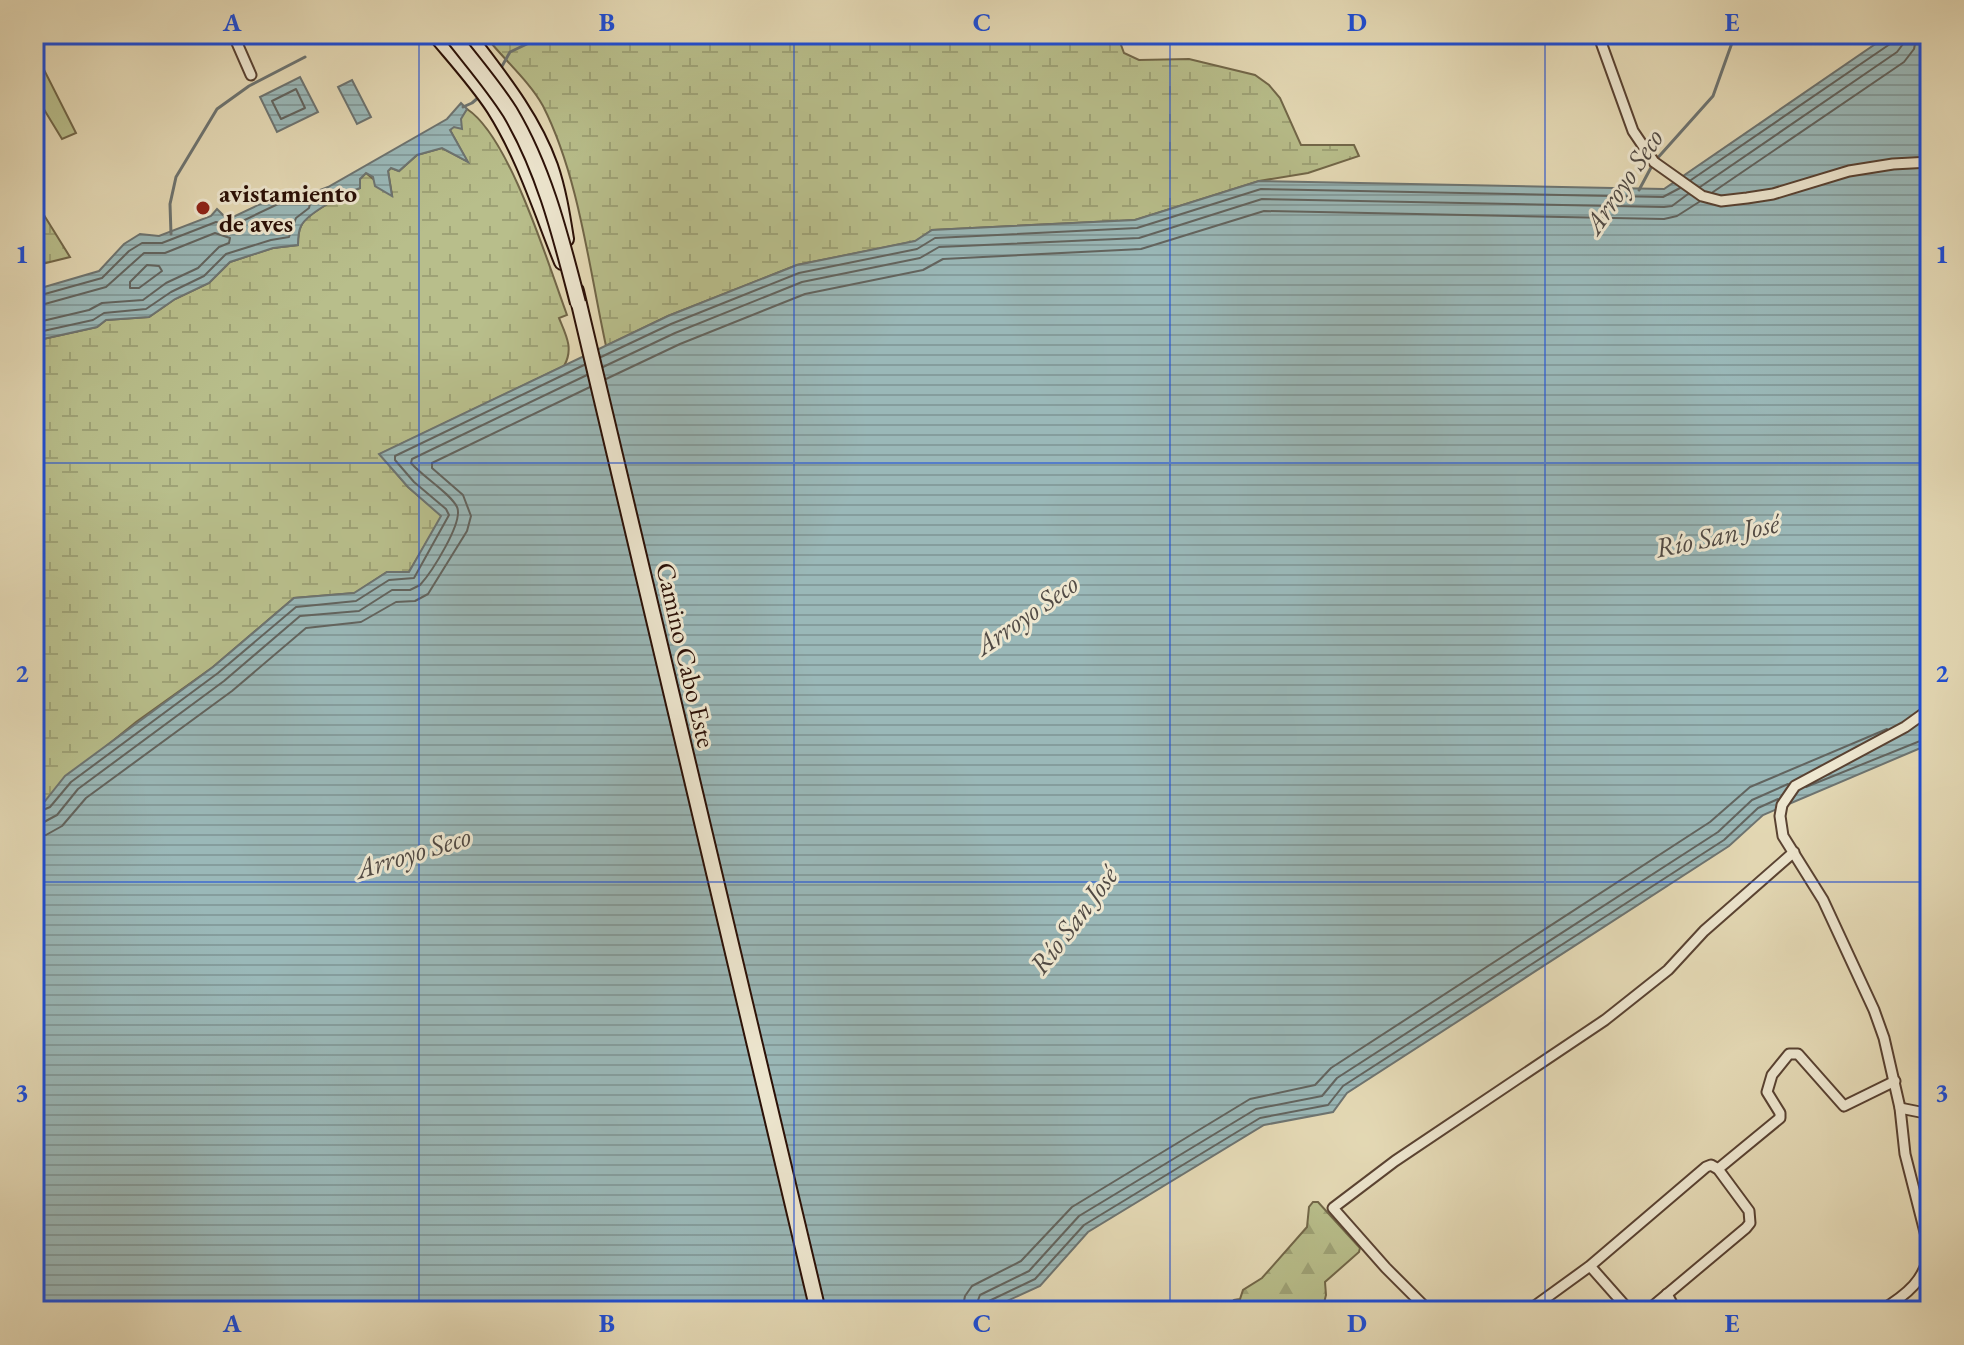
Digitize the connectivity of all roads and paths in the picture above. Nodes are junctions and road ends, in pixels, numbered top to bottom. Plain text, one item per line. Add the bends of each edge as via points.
1 (233, 34) edge
2 (435, 34) edge
3 (451, 34) edge
4 (1598, 34) edge
5 (473, 36) edge
6 (451, 54) junction
7 (251, 75) dead end
8 (1930, 162) edge
9 (578, 303) junction
10 (1930, 709) edge
11 (1794, 852) junction
12 (1895, 1081) junction
13 (1900, 1108) junction
14 (1930, 1114) edge
15 (1718, 1169) junction
16 (1590, 1266) junction
17 (1667, 1294) junction
18 (1654, 1308) edge
19 (818, 1311) edge
20 (1429, 1311) edge
21 (1528, 1311) edge
22 (1676, 1311) edge
23 (1880, 1311) edge

1 - 7 street
2 - 6 main road
3 - 9 main road, Camino Cabo Este, bridge via 525,139
4 - 8 street via 1633,131 1654,162 1702,196 1721,201 1747,198 1849,171
5 - 6 main road
5 - 9 main road, bridge via 523,110 549,163
6 - 9 main road, bridge via 494,109 518,153
9 - 19 main road, Camino Cabo Este
10 - 11 street via 1795,786 1780,816 1783,836
11 - 12 street via 1823,900 1874,1010
11 - 20 street via 1668,970 1605,1020 1333,1208
12 - 13 street
12 - 15 street via 1844,1106 1798,1054 1789,1054 1772,1075 1767,1092 1780,1118
13 - 14 street
13 - 23 street via 1929,1259 1915,1286
15 - 16 street via 1706,1167
15 - 17 street via 1749,1211 1750,1223
16 - 18 street via 1628,1309
16 - 21 street
17 - 18 street
17 - 22 street

